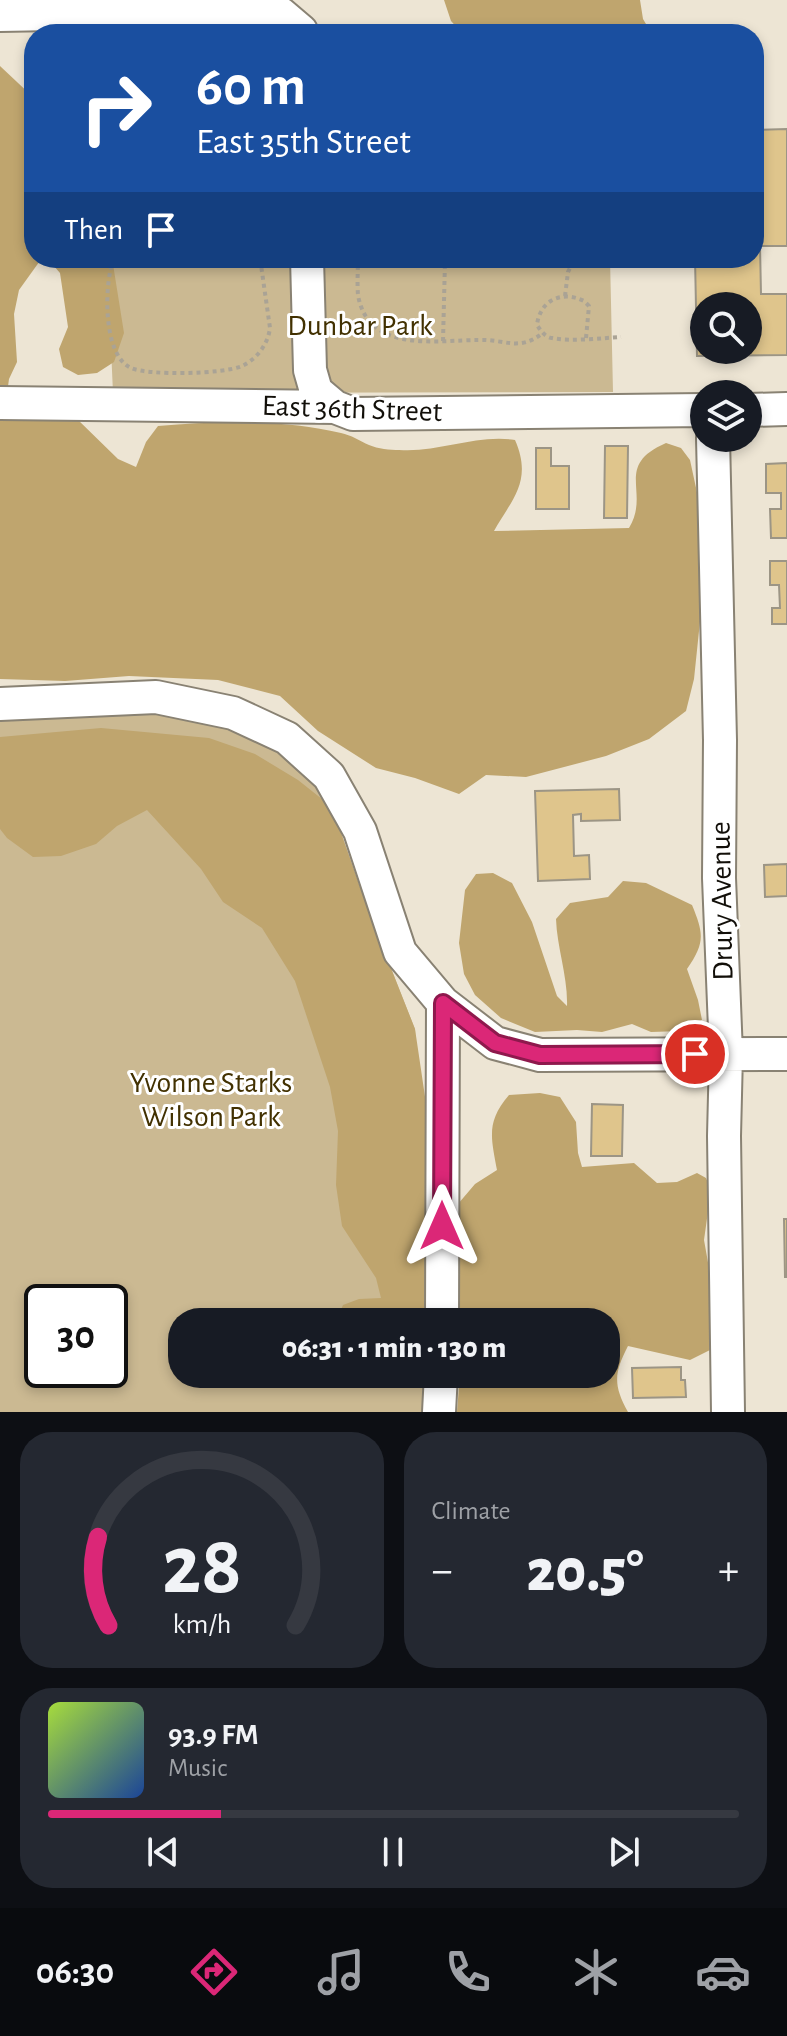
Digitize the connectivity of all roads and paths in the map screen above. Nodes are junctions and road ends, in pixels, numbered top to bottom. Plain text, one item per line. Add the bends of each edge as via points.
1 (0, 15) edge
2 (302, 22) edge
3 (110, 268) edge
4 (261, 268) edge
5 (307, 268) edge
6 (358, 268) edge
7 (445, 268) edge
8 (570, 268) edge
9 (565, 296) junction
10 (543, 333) junction
11 (621, 337) dead end
12 (586, 338) junction
13 (443, 341) junction
14 (0, 403) edge
15 (335, 407) junction
16 (787, 409) edge
17 (690, 410) edge
18 (762, 410) edge
19 (713, 452) edge
20 (0, 704) edge
21 (443, 1003) junction
22 (726, 1054) junction
23 (787, 1054) edge
24 (442, 1308) edge
25 (440, 1388) edge
26 (439, 1412) edge
27 (728, 1412) edge

1 - 2 street via 265,10
3 - 4 path via 106,290 114,346 130,367 163,373 239,368 260,351 270,328
5 - 15 street via 310,370 316,391
6 - 13 path via 358,296 373,324 402,341
7 - 13 path
8 - 9 path
9 - 10 path via 545,304 537,325
9 - 12 path via 589,306
10 - 12 path
10 - 13 path via 520,345 482,339
11 - 12 path
14 - 15 street, East 36th Street
15 - 17 street, East 36th Street via 353,414
16 - 18 street
19 - 22 street, Drury Avenue
20 - 21 street via 156,697 233,713 287,738 329,776 360,831 400,952
21 - 22 street via 495,1043 540,1055
21 - 24 street
22 - 23 street
22 - 27 street, Drury Avenue
25 - 26 street

